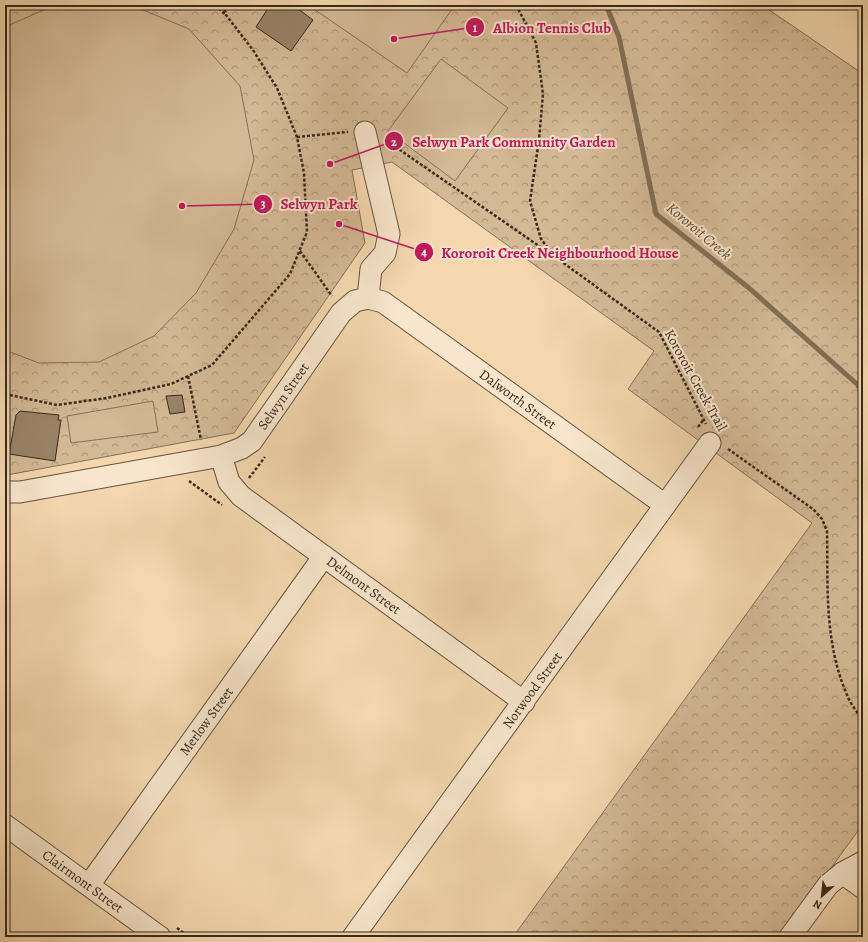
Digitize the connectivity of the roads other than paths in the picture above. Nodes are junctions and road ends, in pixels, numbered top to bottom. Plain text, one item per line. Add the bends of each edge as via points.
1 (365, 132) road end
2 (368, 298) junction
3 (715, 440) road end
4 (221, 456) junction
5 (5, 492) edge
6 (664, 504) junction
7 (324, 556) junction
8 (524, 702) junction
9 (5, 825) edge
10 (863, 862) edge
11 (842, 873) junction
12 (89, 885) junction
13 (863, 888) edge
14 (160, 937) edge
15 (353, 937) edge
16 (790, 937) edge

1 - 2 street via 388,234 385,253 371,269
2 - 4 street, Selwyn Street via 355,301 341,313 252,441
2 - 6 street, Dalworth Street via 384,302
3 - 6 street, Norwood Street
4 - 5 street, Selwyn Street via 20,492
4 - 7 street, Delmont Street via 232,486 241,496
6 - 8 street, Norwood Street
7 - 8 street, Delmont Street
7 - 12 street, Merlow Street
8 - 15 street, Norwood Street
9 - 12 street, Clairmont Street
10 - 11 street
11 - 13 street
11 - 16 street via 828,885
12 - 14 street, Clairmont Street

